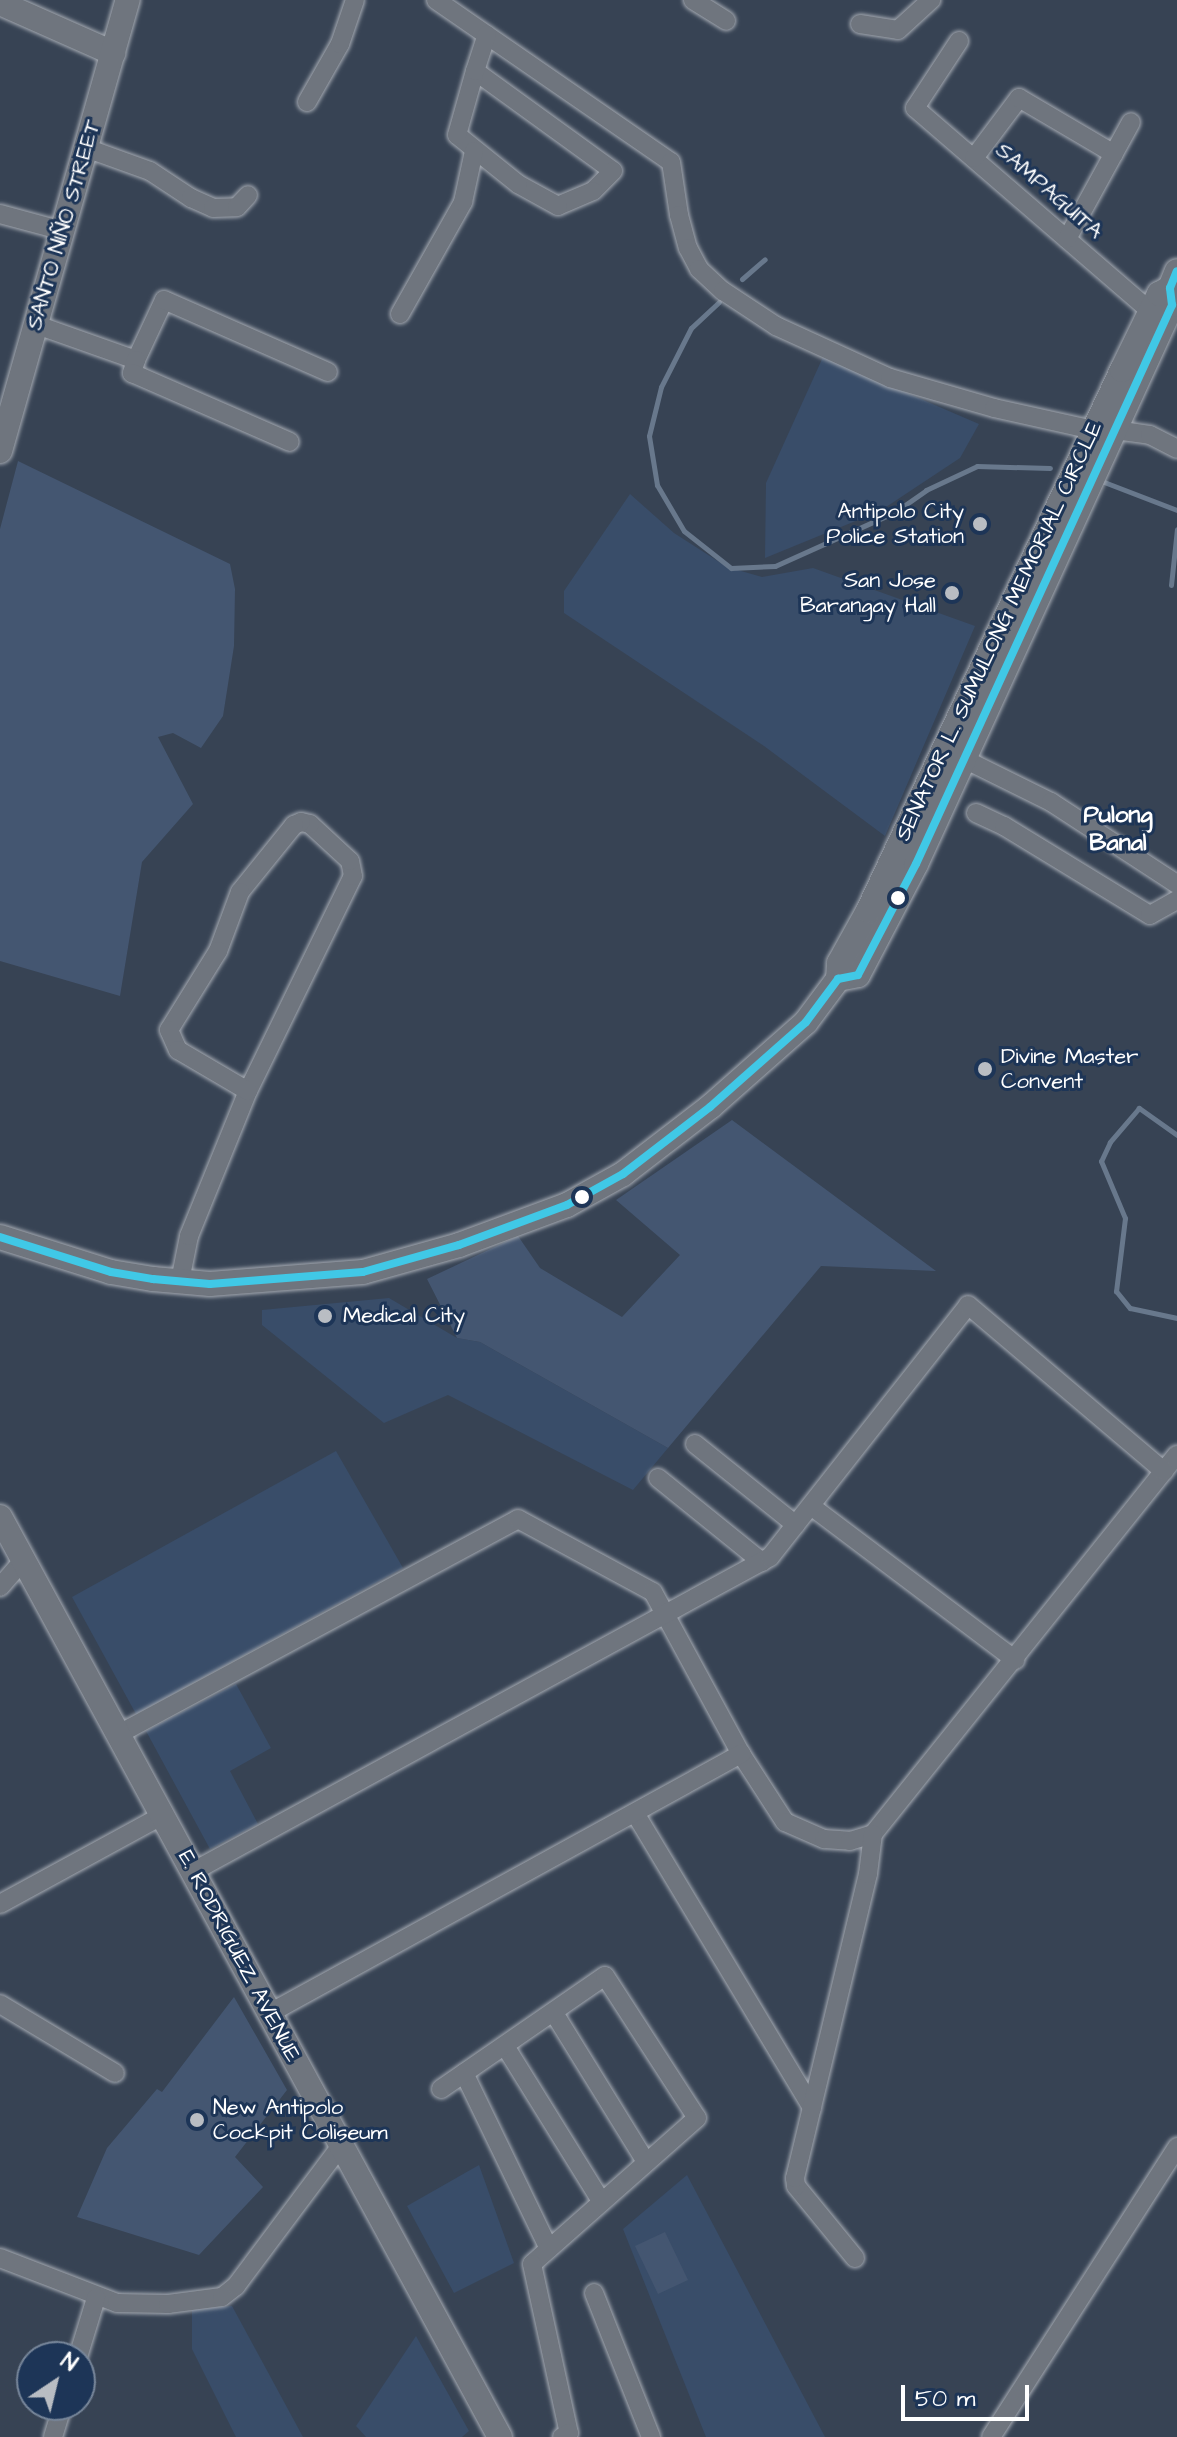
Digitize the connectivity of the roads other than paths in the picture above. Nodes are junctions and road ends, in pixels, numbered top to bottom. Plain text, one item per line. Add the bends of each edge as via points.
1 (128, 0) edge
2 (355, 0) edge
3 (436, 0) edge
4 (693, 0) edge
5 (931, 0) edge
6 (0, 3) edge
7 (726, 21) dead end
8 (860, 24) dead end
9 (487, 35) junction
10 (959, 41) dead end
11 (113, 53) junction
12 (475, 71) junction
13 (307, 102) dead end
14 (1131, 122) dead end
15 (86, 148) junction
16 (474, 151) junction
17 (1114, 154) junction
18 (974, 158) junction
19 (248, 195) dead end
20 (0, 214) edge
21 (63, 231) junction
22 (1067, 239) junction
23 (1173, 280) edge
24 (1150, 311) junction
25 (400, 314) dead end
26 (37, 325) junction
27 (136, 360) junction
28 (328, 372) dead end
29 (1104, 430) junction
30 (290, 442) dead end
31 (1177, 449) edge
32 (0, 451) edge
33 (964, 759) junction
34 (976, 813) dead end
35 (1177, 884) edge
36 (1177, 900) edge
37 (838, 979) junction
38 (248, 1091) junction
39 (0, 1237) edge
40 (180, 1281) junction
41 (695, 1444) dead end
42 (1177, 1455) edge
43 (1164, 1471) junction
44 (658, 1478) dead end
45 (811, 1506) junction
46 (0, 1517) edge
47 (796, 1525) junction
48 (23, 1561) junction
49 (762, 1562) junction
50 (0, 1587) edge
51 (667, 1616) junction
52 (1015, 1660) junction
53 (119, 1734) junction
54 (741, 1754) junction
55 (635, 1813) junction
56 (163, 1815) junction
57 (873, 1834) junction
58 (194, 1871) junction
59 (0, 1904) edge
60 (0, 2004) edge
61 (270, 2013) junction
62 (554, 2013) junction
63 (505, 2046) junction
64 (115, 2073) dead end
65 (464, 2073) junction
66 (441, 2089) dead end
67 (812, 2108) junction
68 (340, 2147) junction
69 (1177, 2147) edge
70 (646, 2162) junction
71 (601, 2201) junction
72 (549, 2249) junction
73 (0, 2258) edge
74 (855, 2258) dead end
75 (594, 2293) dead end
76 (96, 2298) junction
77 (83, 2341) edge
78 (491, 2433) edge
79 (562, 2437) edge
80 (651, 2437) edge
81 (991, 2437) edge

1 - 11 main road, SANTO NIÑO STREET
2 - 13 street via 340,44
3 - 9 street
4 - 7 street
5 - 8 street via 898,30
6 - 11 main road
9 - 12 street
9 - 29 street via 671,162 679,215 699,269 776,326 890,378 994,408
10 - 18 street, SAMPAGUITA via 915,108
11 - 15 main road, SANTO NIÑO STREET
12 - 16 street via 457,135
12 - 16 street via 613,171 593,191 558,206
14 - 17 street
15 - 19 street via 150,171 213,208 237,207
15 - 21 main road, SANTO NIÑO STREET
16 - 25 street via 463,202
17 - 18 street via 1019,98
17 - 22 street
18 - 22 street, SAMPAGUITA
20 - 21 street
21 - 26 main road, SANTO NIÑO STREET
22 - 24 street, SAMPAGUITA
23 - 24 main road, SENATOR L. SUMULONG MEMORIAL CIRCLE
23 - 29 main road, SENATOR L. SUMULONG MEMORIAL CIRCLE via 1172,305
24 - 29 main road, SENATOR L. SUMULONG MEMORIAL CIRCLE
26 - 27 street
26 - 32 main road, SANTO NIÑO STREET
27 - 28 street via 164,300
27 - 30 street via 132,373
29 - 31 street via 1150,435
29 - 33 main road, SENATOR L. SUMULONG MEMORIAL CIRCLE
29 - 37 main road, SENATOR L. SUMULONG MEMORIAL CIRCLE via 839,963
33 - 35 street via 1051,802
33 - 37 main road, SENATOR L. SUMULONG MEMORIAL CIRCLE via 858,975
34 - 36 street via 1150,915
37 - 40 main road, SENATOR L. SUMULONG MEMORIAL CIRCLE via 806,1022 710,1107 623,1174 567,1205 459,1245 363,1272
38 - 38 street via 353,876 350,861 310,824 301,822 240,892 218,951 169,1030 178,1050
38 - 40 street via 189,1236
39 - 40 main road, SENATOR L. SUMULONG MEMORIAL CIRCLE via 111,1272
41 - 47 street
42 - 43 street
43 - 45 street via 968,1305
43 - 52 street
44 - 49 street
45 - 47 street
45 - 52 street
46 - 48 main road, E. RODRIGUEZ AVENUE
47 - 49 street
48 - 50 street
48 - 53 main road, E. RODRIGUEZ AVENUE
49 - 51 street
51 - 53 street via 653,1592 518,1519
51 - 54 street
51 - 58 street
52 - 57 street
53 - 56 main road, E. RODRIGUEZ AVENUE
54 - 55 street
54 - 57 street via 785,1822 824,1839 850,1841
55 - 61 street
55 - 67 street
56 - 58 main road, E. RODRIGUEZ AVENUE
56 - 59 street
57 - 67 street
58 - 61 main road, E. RODRIGUEZ AVENUE
60 - 64 street
61 - 68 main road, E. RODRIGUEZ AVENUE
62 - 63 street
62 - 70 street
62 - 70 street via 605,1976 697,2118
63 - 65 street
63 - 71 street
65 - 66 street
65 - 72 street
67 - 74 street via 796,2186
68 - 76 street via 230,2293 168,2304
68 - 78 main road, E. RODRIGUEZ AVENUE
69 - 81 street
70 - 71 street
71 - 72 street
72 - 79 street via 532,2264 569,2433
73 - 76 street
75 - 80 street
76 - 77 street

